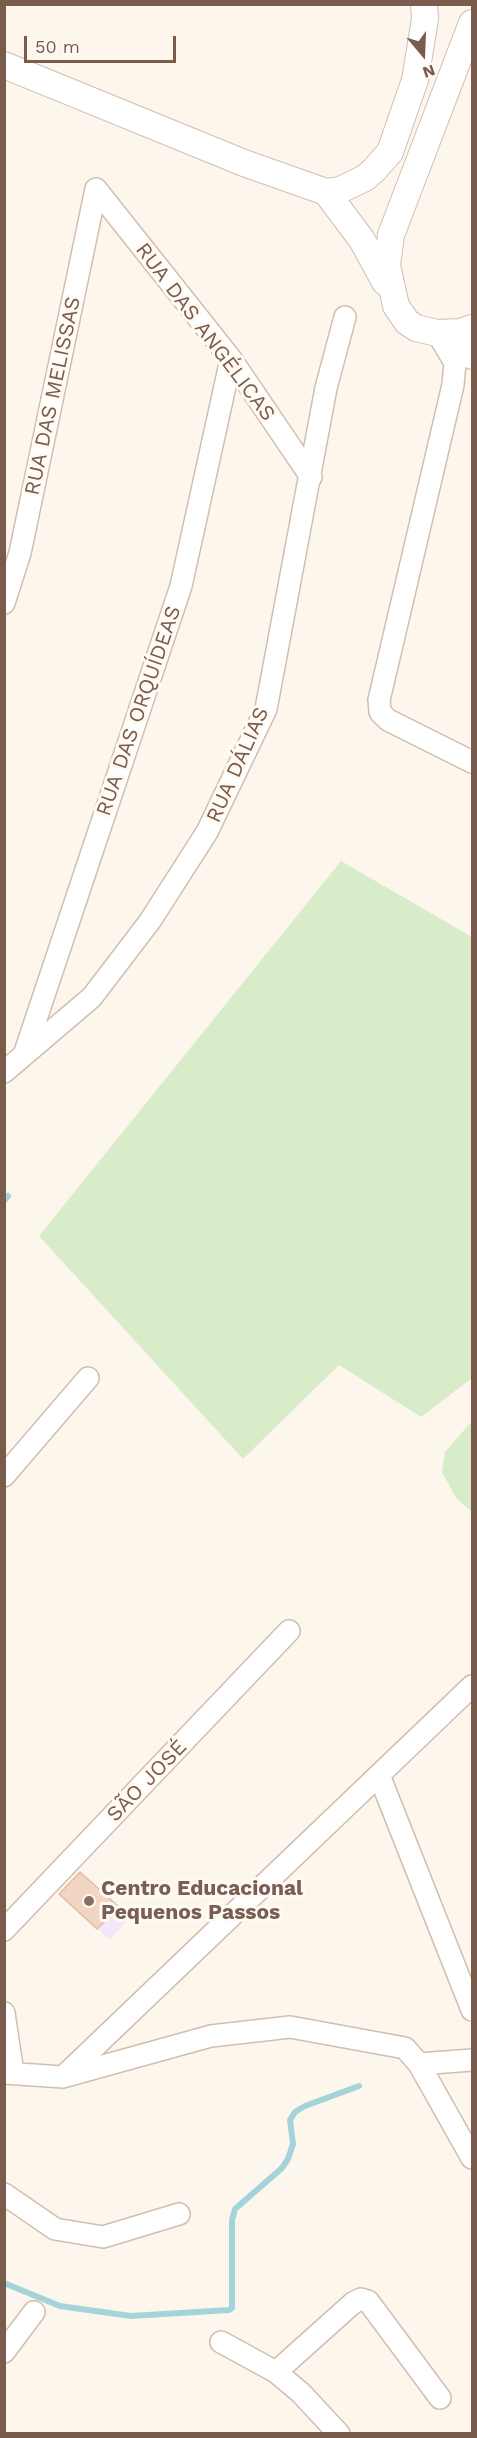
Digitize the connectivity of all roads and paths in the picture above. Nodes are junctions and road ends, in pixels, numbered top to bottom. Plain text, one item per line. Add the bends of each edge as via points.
1 (424, 4) edge
2 (472, 23) edge
3 (4, 65) edge
4 (96, 189) joint
5 (326, 192) junction
6 (396, 306) junction
7 (345, 316) dead end
8 (472, 328) edge
9 (437, 333) junction
10 (472, 356) edge
11 (231, 359) junction
12 (311, 477) junction
13 (4, 603) edge
14 (472, 762) edge
15 (10, 1065) edge
16 (88, 1378) dead end
17 (4, 1476) edge
18 (289, 1631) dead end
19 (472, 1686) edge
20 (379, 1775) junction
21 (4, 1930) edge
22 (472, 2010) edge
23 (4, 2013) edge
24 (472, 2060) edge
25 (419, 2064) junction
26 (9, 2073) edge
27 (63, 2077) junction
28 (472, 2158) edge
29 (4, 2194) edge
30 (179, 2214) dead end
31 (34, 2312) dead end
32 (221, 2342) dead end
33 (4, 2352) edge
34 (276, 2372) junction
35 (440, 2398) dead end
36 (339, 2433) edge

1 - 5 street via 415,80 390,152 365,178
2 - 6 street via 391,235 387,265
3 - 5 street via 244,163
4 - 11 street, RUA DAS ANGÉLICAS
4 - 13 street, RUA DAS MELISSAS via 20,553
5 - 6 street via 375,261
6 - 9 street via 416,328
7 - 12 street, RUA DÁLIAS via 326,388
8 - 9 street
9 - 10 street
9 - 14 street via 455,363 453,385 379,700 380,712 388,720
11 - 12 street, RUA DAS ANGÉLICAS
11 - 15 street, RUA DAS ORQUÍDEAS via 181,586
12 - 15 street, RUA DÁLIAS via 266,709 223,802 150,921 92,997
16 - 17 street
18 - 21 street, SÃO JOSÉ
19 - 20 street
20 - 22 street
20 - 27 street
23 - 26 street
24 - 25 street
25 - 27 street via 405,2048 290,2027 211,2036
25 - 28 street
26 - 27 street
29 - 30 street via 55,2229 103,2237
31 - 33 street
32 - 34 street
34 - 35 street via 361,2299 368,2301
34 - 36 street

